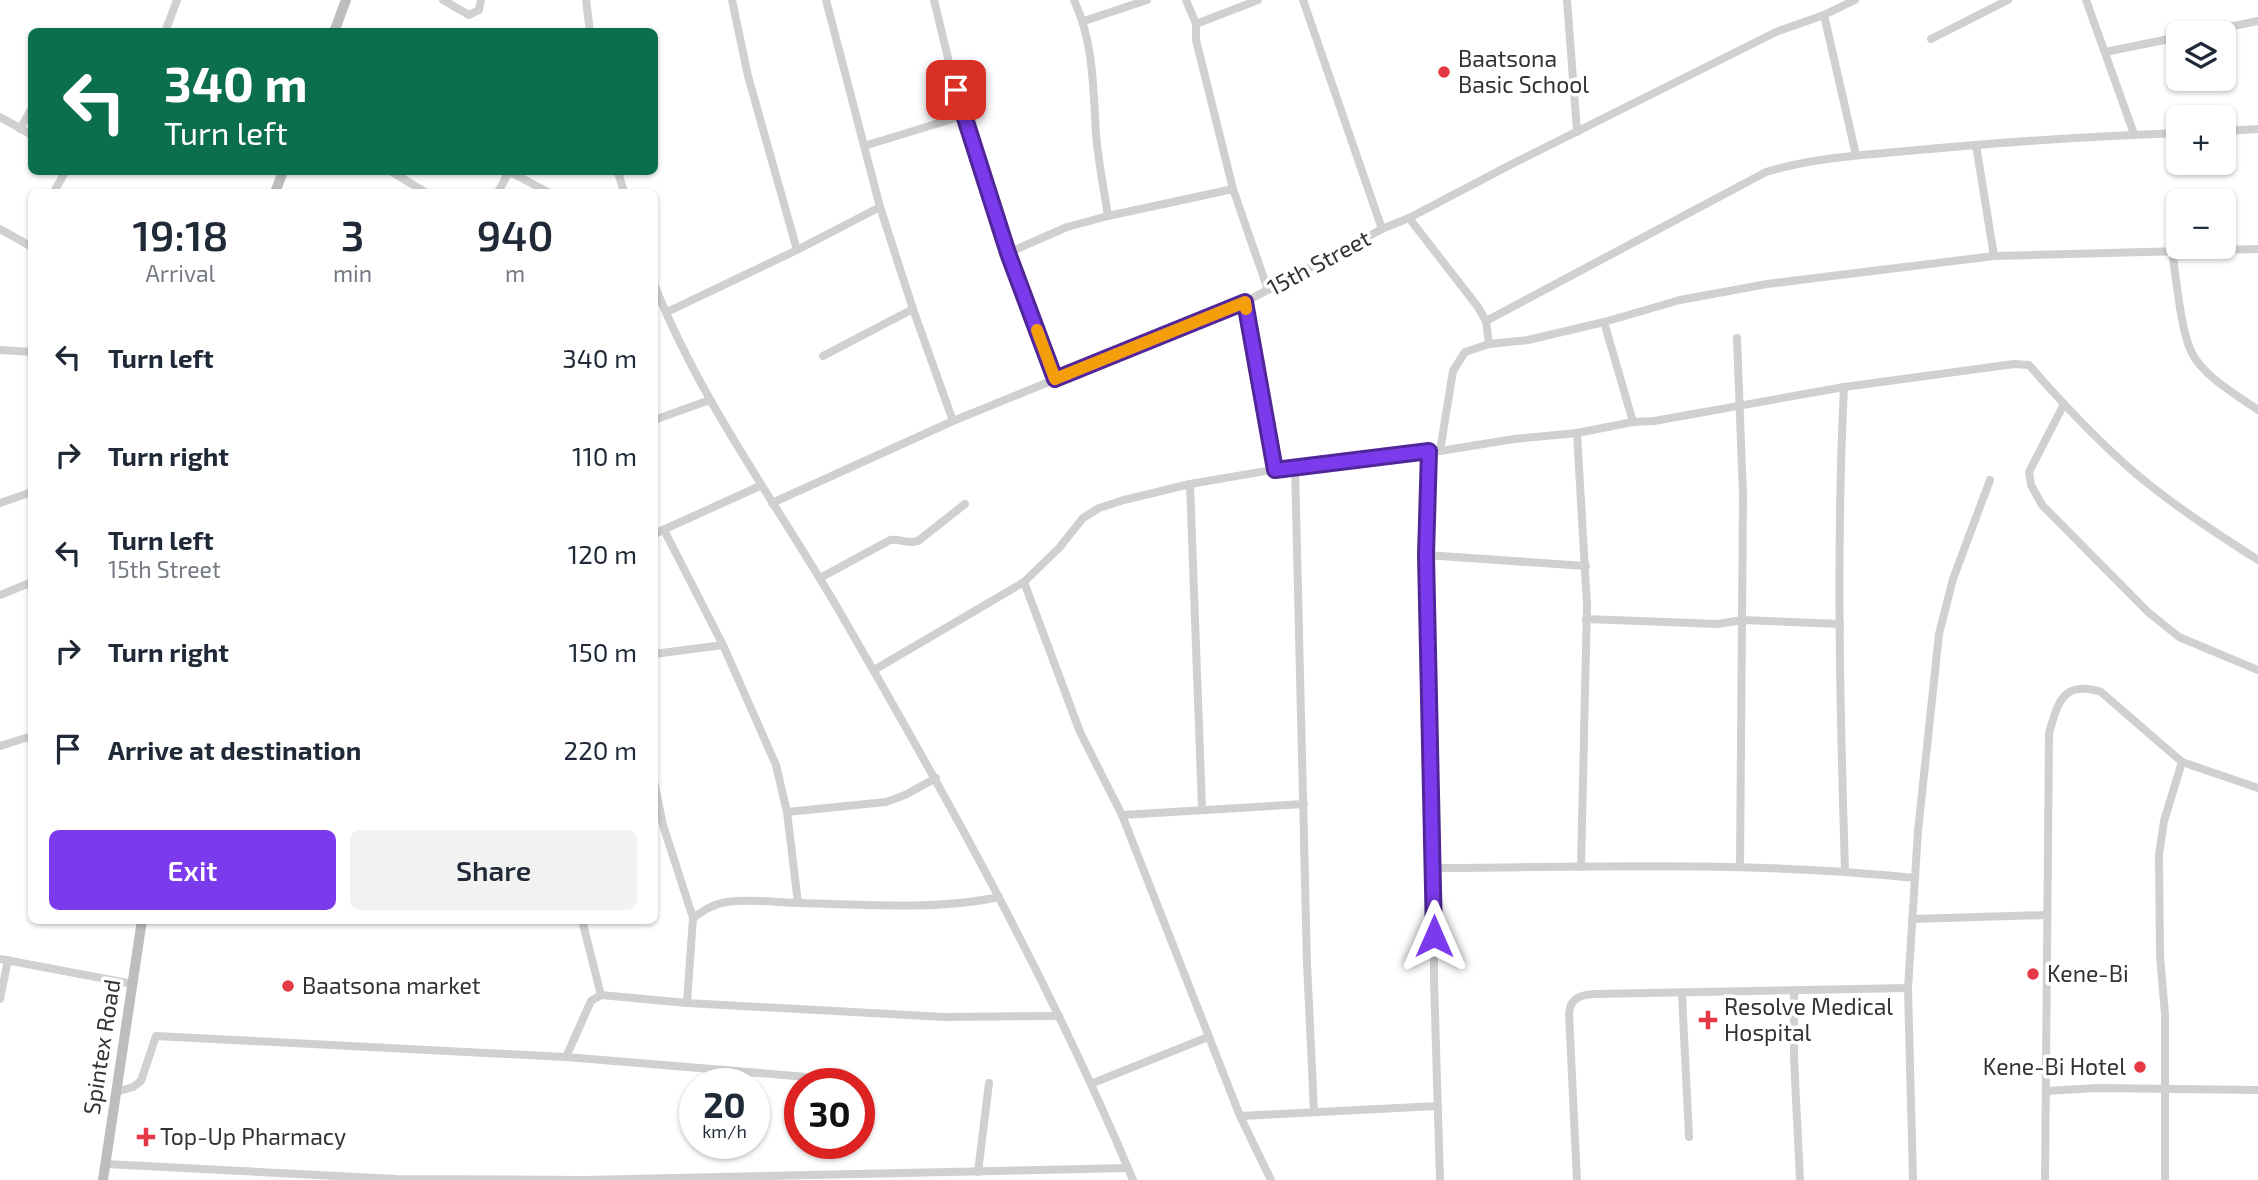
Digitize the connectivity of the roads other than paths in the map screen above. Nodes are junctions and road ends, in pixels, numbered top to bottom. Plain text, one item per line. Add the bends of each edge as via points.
1 (177, 0) edge
2 (346, 0) edge
3 (443, 0) edge
4 (481, 0) edge
5 (586, 0) edge
6 (732, 0) edge
7 (826, 0) edge
8 (934, 0) edge
9 (1074, 0) edge
10 (1147, 0) edge
11 (1186, 0) edge
12 (1258, 0) edge
13 (1303, 0) edge
14 (1567, 0) edge
15 (1855, 0) edge
16 (2008, 0) edge
17 (2087, 0) edge
18 (1824, 15) junction
19 (1084, 21) junction
20 (2258, 21) edge
21 (1196, 24) junction
22 (2236, 25) edge
23 (166, 28) edge
24 (336, 28) edge
25 (590, 28) edge
26 (1931, 39) dead end
27 (2166, 40) edge
28 (2105, 52) junction
29 (28, 115) edge
30 (962, 116) junction
31 (0, 117) edge
32 (20, 129) junction
33 (2258, 129) edge
34 (2236, 130) edge
35 (1577, 132) junction
36 (28, 133) edge
37 (2166, 133) edge
38 (2134, 134) junction
39 (1976, 145) junction
40 (864, 146) junction
41 (1856, 155) junction
42 (397, 175) edge
43 (516, 175) edge
44 (420, 189) edge
45 (542, 189) edge
46 (1233, 189) junction
47 (880, 207) junction
48 (1108, 216) junction
49 (1409, 218) junction
50 (0, 229) edge
51 (1382, 229) junction
52 (28, 245) edge
53 (2258, 249) edge
54 (797, 250) junction
55 (2236, 250) edge
56 (2166, 251) edge
57 (1008, 253) junction
58 (1994, 256) junction
59 (2173, 259) edge
60 (1268, 290) junction
61 (658, 293) edge
62 (1245, 302) junction
63 (913, 309) junction
64 (667, 312) junction
65 (1486, 321) junction
66 (1604, 322) junction
67 (1737, 338) dead end
68 (1489, 344) junction
69 (0, 351) edge
70 (28, 352) edge
71 (824, 356) dead end
72 (1055, 379) junction
73 (1844, 387) junction
74 (709, 400) junction
75 (2064, 404) junction
76 (1740, 406) junction
77 (2258, 410) edge
78 (658, 419) edge
79 (953, 421) junction
80 (1633, 422) junction
81 (1577, 433) junction
82 (1429, 451) junction
83 (1440, 451) junction
84 (1295, 466) junction
85 (1275, 470) junction
86 (1990, 480) dead end
87 (1190, 484) junction
88 (760, 486) junction
89 (28, 493) edge
90 (0, 503) edge
91 (772, 503) junction
92 (965, 504) dead end
93 (664, 530) junction
94 (658, 532) edge
95 (1426, 555) junction
96 (2258, 560) edge
97 (1586, 566) junction
98 (820, 578) junction
99 (1024, 582) junction
100 (28, 584) edge
101 (0, 594) edge
102 (1587, 619) junction
103 (1742, 620) junction
104 (1840, 624) junction
105 (723, 645) junction
106 (658, 653) edge
107 (874, 670) junction
108 (2258, 670) edge
109 (28, 737) edge
110 (0, 746) edge
111 (2182, 762) junction
112 (936, 778) junction
113 (2258, 789) edge
114 (658, 801) edge
115 (1304, 803) junction
116 (1202, 809) junction
117 (787, 812) junction
118 (1122, 816) junction
119 (1581, 867) junction
120 (1740, 867) junction
121 (1434, 868) junction
122 (1845, 870) junction
123 (1915, 878) junction
124 (999, 897) junction
125 (798, 903) junction
126 (2046, 915) junction
127 (693, 918) junction
128 (1912, 919) junction
129 (141, 924) edge
130 (583, 924) edge
131 (4, 959) edge
132 (133, 984) junction
133 (1908, 988) junction
134 (1794, 992) junction
135 (1682, 994) junction
136 (601, 995) junction
137 (0, 999) edge
138 (687, 1003) junction
139 (1059, 1016) junction
140 (1208, 1037) junction
141 (566, 1057) junction
142 (784, 1075) edge
143 (989, 1083) dead end
144 (1093, 1083) junction
145 (2164, 1088) junction
146 (2258, 1090) edge
147 (2046, 1091) junction
148 (116, 1092) junction
149 (1437, 1106) junction
150 (1314, 1111) junction
151 (1240, 1115) junction
152 (1689, 1138) dead end
153 (106, 1164) junction
154 (1128, 1168) junction
155 (978, 1172) junction
156 (989, 1176) edge
157 (734, 1178) edge
158 (103, 1180) edge
159 (1133, 1180) edge
160 (1271, 1180) edge
161 (1440, 1180) edge
162 (1577, 1180) edge
163 (1800, 1180) edge
164 (1913, 1180) edge
165 (2045, 1180) edge
166 (2165, 1180) edge

1 - 23 street
2 - 24 main road
3 - 4 street via 469,15 480,10
5 - 25 street
6 - 54 street via 748,76
7 - 40 street
8 - 30 street
9 - 19 street
10 - 19 street
11 - 21 street
12 - 21 street
13 - 51 street
14 - 35 street
15 - 18 street, 15th Street
16 - 26 street
17 - 28 street
18 - 35 street, 15th Street via 1776,32
18 - 41 street
19 - 48 street
20 - 22 street
21 - 46 street via 1196,40
27 - 28 street
28 - 38 street
29 - 32 street
30 - 40 street
30 - 57 street
31 - 32 street
32 - 36 street
33 - 34 street
35 - 49 street, 15th Street
37 - 38 street
38 - 39 street
39 - 41 street
39 - 58 street
40 - 47 street
41 - 65 street via 1766,172
42 - 44 street
43 - 45 street
46 - 48 street
46 - 60 street
47 - 54 street
47 - 63 street
48 - 57 street
49 - 51 street, 15th Street
49 - 65 street
50 - 52 street
51 - 60 street, 15th Street
53 - 55 street
54 - 64 street
56 - 58 street
57 - 72 street
58 - 66 street via 1732,288
59 - 77 street via 2192,354 2228,390
60 - 62 street, 15th Street
61 - 64 street
62 - 72 street, 15th Street
62 - 85 street
63 - 71 street
63 - 79 street
64 - 74 street
65 - 68 street
66 - 68 street
66 - 80 street
67 - 76 street
68 - 83 street via 1465,352 1452,371
69 - 70 street
72 - 79 street, 15th Street
73 - 75 street via 2029,365
73 - 76 street
73 - 104 street via 1839,474
74 - 78 street
74 - 88 street
75 - 96 street via 2136,473
75 - 108 street via 2029,472 2042,505 2179,637
76 - 80 street
76 - 103 street
79 - 91 street, 15th Street
80 - 81 street
81 - 83 street
81 - 97 street
82 - 83 street
82 - 84 street
82 - 95 street
84 - 85 street
84 - 115 street
85 - 87 street
86 - 123 street via 1953,579 1939,634
87 - 99 street via 1099,508 1083,518
87 - 116 street
88 - 91 street
88 - 93 street
89 - 90 street
91 - 98 street
92 - 98 street via 918,541 890,540
93 - 94 street
93 - 105 street
95 - 97 street
95 - 121 street
97 - 102 street
98 - 107 street
99 - 107 street
99 - 118 street via 1075,721
100 - 101 street
102 - 103 street via 1718,624
102 - 119 street
103 - 104 street
103 - 120 street
104 - 122 street
105 - 106 street
105 - 117 street via 776,765
107 - 112 street
109 - 110 street
111 - 113 street
111 - 126 street via 2101,692 2089,688 2064,695 2049,733
111 - 145 street via 2159,855
112 - 117 street via 886,802
112 - 124 street
114 - 127 street
115 - 116 street
115 - 150 street
116 - 118 street
117 - 125 street
118 - 140 street
119 - 120 street
119 - 121 street
120 - 122 street
121 - 149 street
122 - 123 street
123 - 128 street
124 - 125 street via 947,904
124 - 139 street
125 - 127 street via 724,902
126 - 128 street
126 - 147 street
127 - 138 street
128 - 133 street
129 - 132 main road, Spintex Road
130 - 136 street
131 - 132 street
131 - 137 street
132 - 148 main road, Spintex Road
133 - 134 street
133 - 164 street
134 - 135 street
134 - 163 street
135 - 152 street
135 - 162 street via 1582,995 1570,1006
136 - 138 street
136 - 141 street via 590,1001
138 - 139 street via 944,1017
139 - 144 street
140 - 144 street
140 - 151 street
141 - 142 street
141 - 148 street via 156,1036 141,1081
143 - 155 street
144 - 154 street
145 - 146 street
145 - 147 street
145 - 166 street
147 - 165 street
148 - 153 main road, Spintex Road
149 - 150 street
149 - 161 street
150 - 151 street
151 - 160 street
153 - 157 street via 376,1179
153 - 158 main road, Spintex Road
154 - 156 street
154 - 159 street
155 - 156 street
155 - 157 street

